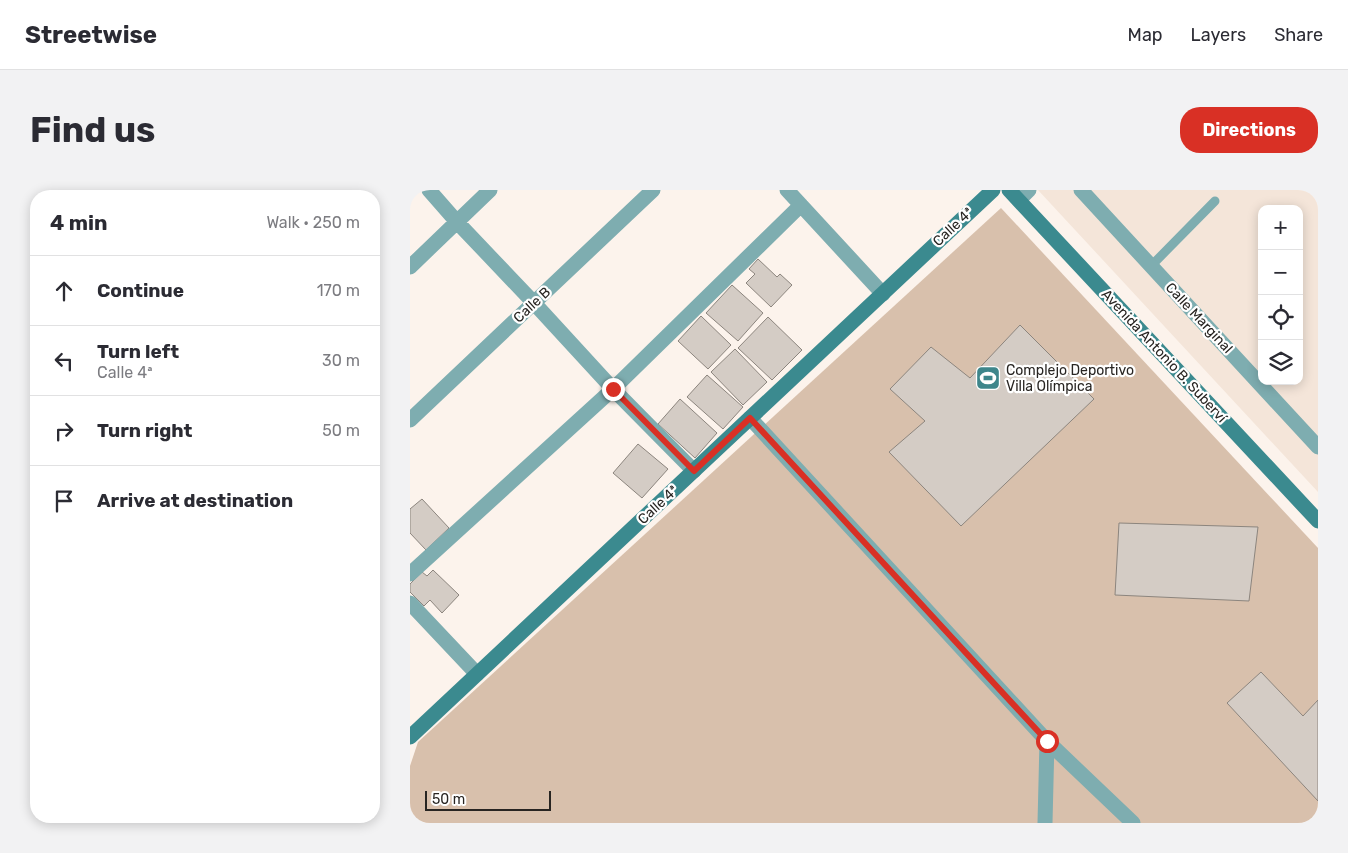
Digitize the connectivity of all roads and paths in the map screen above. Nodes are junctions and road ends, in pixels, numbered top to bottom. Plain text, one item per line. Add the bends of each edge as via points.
1 (429, 190) edge
2 (490, 190) edge
3 (653, 190) edge
4 (993, 190) edge
5 (1081, 190) edge
6 (1019, 193) edge
7 (795, 195) edge
8 (1215, 201) dead end
9 (457, 222) junction
10 (1151, 266) junction
11 (410, 267) edge
12 (883, 294) junction
13 (534, 303) junction
14 (613, 389) junction
15 (750, 418) junction
16 (410, 420) edge
17 (1318, 446) edge
18 (694, 471) junction
19 (1318, 521) edge
20 (410, 574) edge
21 (410, 603) edge
22 (477, 674) junction
23 (410, 737) edge
24 (1047, 741) junction
25 (1045, 823) edge
26 (1133, 823) edge

1 - 9 street
2 - 9 street
3 - 13 street, Calle B
4 - 12 street, Calle 4ª
5 - 10 street, Calle Marginal
6 - 19 street, Avenida Antonio B. Suberví
7 - 12 street
7 - 14 street
8 - 10 lane
9 - 11 street
9 - 13 street
10 - 17 street, Calle Marginal
12 - 15 street, Calle 4ª
13 - 14 street
13 - 16 street, Calle B
14 - 18 street
14 - 20 street
15 - 18 street, Calle 4ª
15 - 24 street
18 - 22 street, Calle 4ª
21 - 22 street
22 - 23 street, Calle 4ª
24 - 25 street
24 - 26 street

